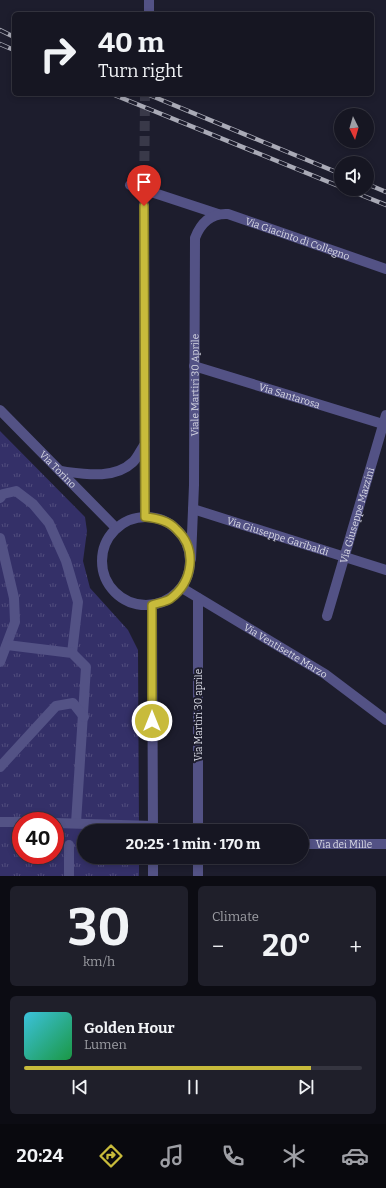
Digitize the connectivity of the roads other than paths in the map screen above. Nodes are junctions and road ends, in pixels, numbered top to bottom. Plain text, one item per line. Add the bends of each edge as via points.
1 (149, 0) edge
2 (149, 12) edge
3 (130, 185) dead end
4 (144, 206) tunnel mouth
5 (213, 215) junction
6 (386, 269) edge
7 (194, 366) junction
8 (0, 410) edge
9 (385, 421) edge
10 (145, 444) junction
11 (60, 471) junction
12 (0, 498) edge
13 (193, 510) junction
14 (145, 517) junction
15 (116, 528) junction
16 (0, 538) edge
17 (344, 557) junction
18 (191, 558) junction
19 (386, 570) edge
20 (182, 588) junction
21 (198, 598) junction
22 (152, 605) junction
23 (327, 616) dead end
24 (7, 645) junction
25 (72, 653) junction
26 (0, 662) edge
27 (84, 718) junction
28 (386, 720) edge
29 (0, 767) edge
30 (0, 822) edge
31 (12, 822) edge
32 (64, 823) edge
33 (76, 823) junction
34 (89, 824) edge
35 (152, 824) edge
36 (198, 824) edge
37 (309, 844) edge
38 (386, 844) edge
39 (69, 845) dead end
40 (153, 864) edge
41 (198, 864) edge
42 (69, 876) edge
43 (153, 876) edge
44 (198, 876) edge

1 - 2 street
3 - 5 street, Via Giacinto di Collegno
4 - 10 street
5 - 6 street, Via Giacinto di Collegno via 228,214
5 - 7 street, Viale Martiri 30 Aprile via 198,229 195,238
7 - 9 street, Via Santarosa
7 - 13 street, Viale Martiri 30 Aprile
8 - 11 street, Via Torino
9 - 17 street, Via Giuseppe Mazzini
10 - 11 street via 134,461 121,470 107,474
10 - 14 street
11 - 15 street, Via Torino
12 - 25 street via 3,494 16,491 33,504 49,523 66,561 78,602
13 - 17 street, Via Giuseppe Garibaldi
13 - 18 street, Viale Martiri 30 Aprile
14 - 15 street via 130,520
14 - 18 street via 162,520 176,528 186,542
15 - 22 street via 106,541 101,557 103,574 110,588 123,600 137,605
16 - 24 street via 14,598 16,622
17 - 19 street, Via Giuseppe Garibaldi
17 - 23 street, Via Giuseppe Mazzini
18 - 20 street via 189,574
20 - 21 street, Via Ventisette Marzo
20 - 22 street via 169,600
21 - 28 street, Via Ventisette Marzo via 325,674
21 - 36 street, Via Martiri 30 aprile
22 - 35 street
24 - 25 street
24 - 26 street
25 - 27 street via 86,667
27 - 29 street via 73,703 56,706
27 - 33 street
30 - 31 street
32 - 33 street
33 - 34 street
37 - 38 street, Via dei Mille
39 - 42 street
40 - 43 street
41 - 44 street

